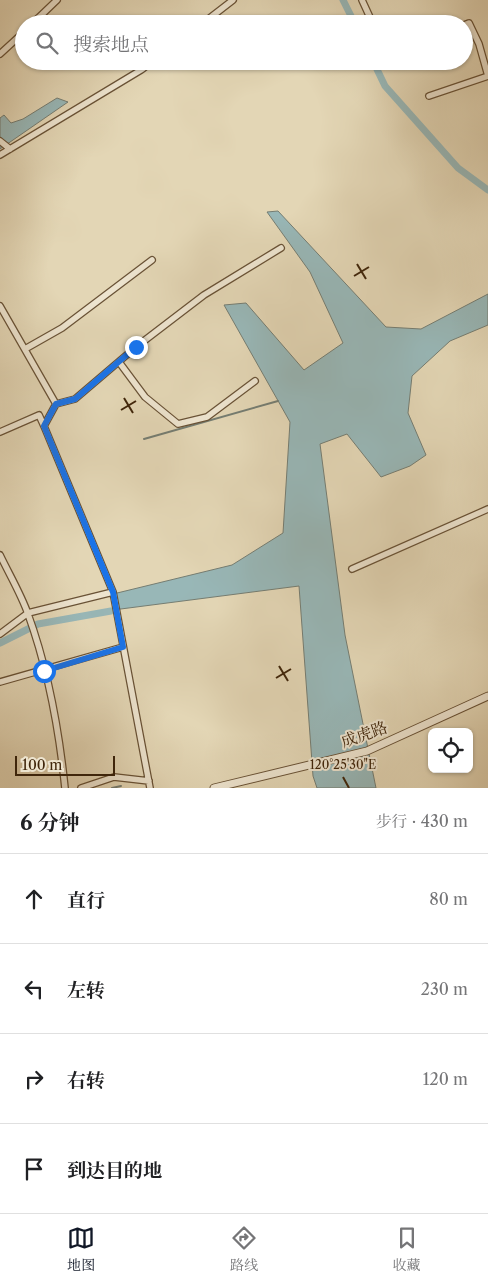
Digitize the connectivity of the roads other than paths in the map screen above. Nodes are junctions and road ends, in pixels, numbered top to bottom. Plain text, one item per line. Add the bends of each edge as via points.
1 (57, 0) edge
2 (233, 0) edge
3 (362, 0) edge
4 (41, 15) edge
5 (214, 15) edge
6 (369, 15) edge
7 (473, 31) edge
8 (15, 40) edge
9 (0, 54) edge
10 (141, 70) edge
11 (488, 76) edge
12 (429, 96) dead end
13 (0, 141) edge
14 (10, 149) junction
15 (0, 156) edge
16 (281, 248) dead end
17 (152, 260) dead end
18 (0, 306) edge
19 (25, 349) junction
20 (119, 362) junction
21 (255, 381) dead end
22 (56, 404) junction
23 (44, 426) junction
24 (0, 432) edge
25 (488, 509) edge
26 (0, 555) edge
27 (352, 569) dead end
28 (113, 592) junction
29 (28, 613) junction
30 (0, 634) edge
31 (123, 647) junction
32 (44, 671) junction
33 (0, 682) edge
34 (488, 696) edge
35 (150, 785) edge
36 (65, 788) edge
37 (81, 788) edge
38 (214, 788) edge

1 - 4 street
2 - 5 street
3 - 6 street
7 - 11 street
8 - 9 street
10 - 14 street
11 - 12 street
13 - 14 street
14 - 15 street
16 - 20 street via 204,295
17 - 19 street via 62,328
18 - 19 street
19 - 22 street
20 - 21 street via 145,397 178,424 207,417
20 - 22 street via 75,399
22 - 23 street
23 - 24 street via 39,415
23 - 28 street
25 - 27 street
26 - 29 street
28 - 29 street
28 - 31 street
29 - 30 street
29 - 32 street
31 - 32 street
31 - 35 street
32 - 33 street
32 - 36 street
34 - 38 street, 成虎路 via 367,751
35 - 37 street via 114,778

